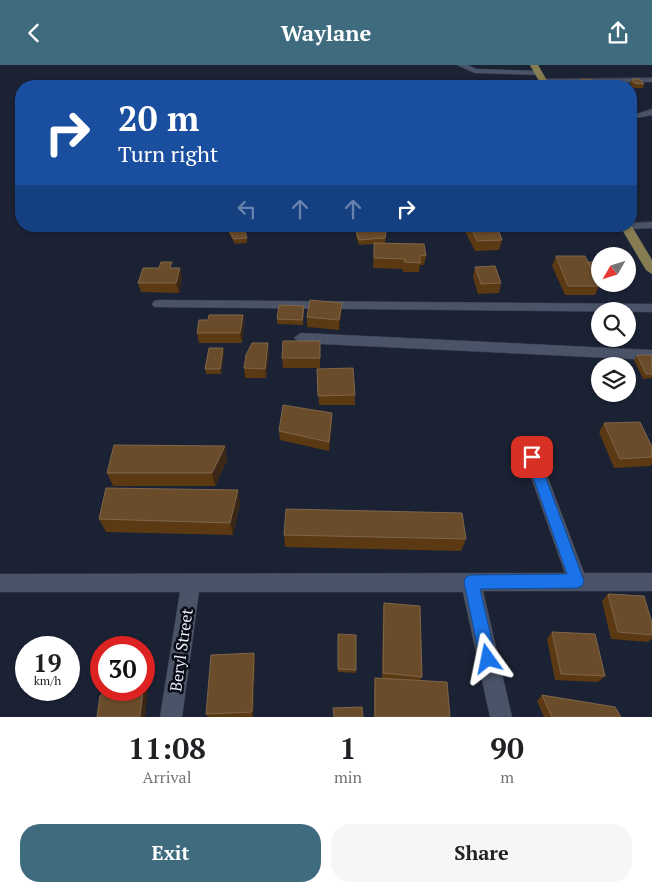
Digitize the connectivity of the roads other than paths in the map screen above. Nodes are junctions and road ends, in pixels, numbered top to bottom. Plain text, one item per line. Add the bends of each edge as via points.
1 (461, 65) edge
2 (536, 69) edge
3 (543, 80) edge
4 (652, 80) edge
5 (637, 81) edge
6 (652, 112) edge
7 (637, 115) edge
8 (652, 225) edge
9 (637, 226) edge
10 (630, 232) edge
11 (652, 270) edge
12 (158, 304) dead end
13 (652, 308) edge
14 (301, 338) dead end
15 (652, 355) edge
16 (532, 457) dead end
17 (577, 581) junction
18 (191, 582) junction
19 (471, 582) junction
20 (652, 582) edge
21 (0, 583) edge
22 (171, 717) edge
23 (501, 717) edge

1 - 2 street via 475,71
2 - 3 main road
4 - 5 street
6 - 7 street
8 - 9 street
10 - 11 main road
12 - 13 street
14 - 15 street
16 - 17 street
17 - 19 street
17 - 20 street
18 - 19 street
18 - 21 street
18 - 22 street, Beryl Street
19 - 23 street

